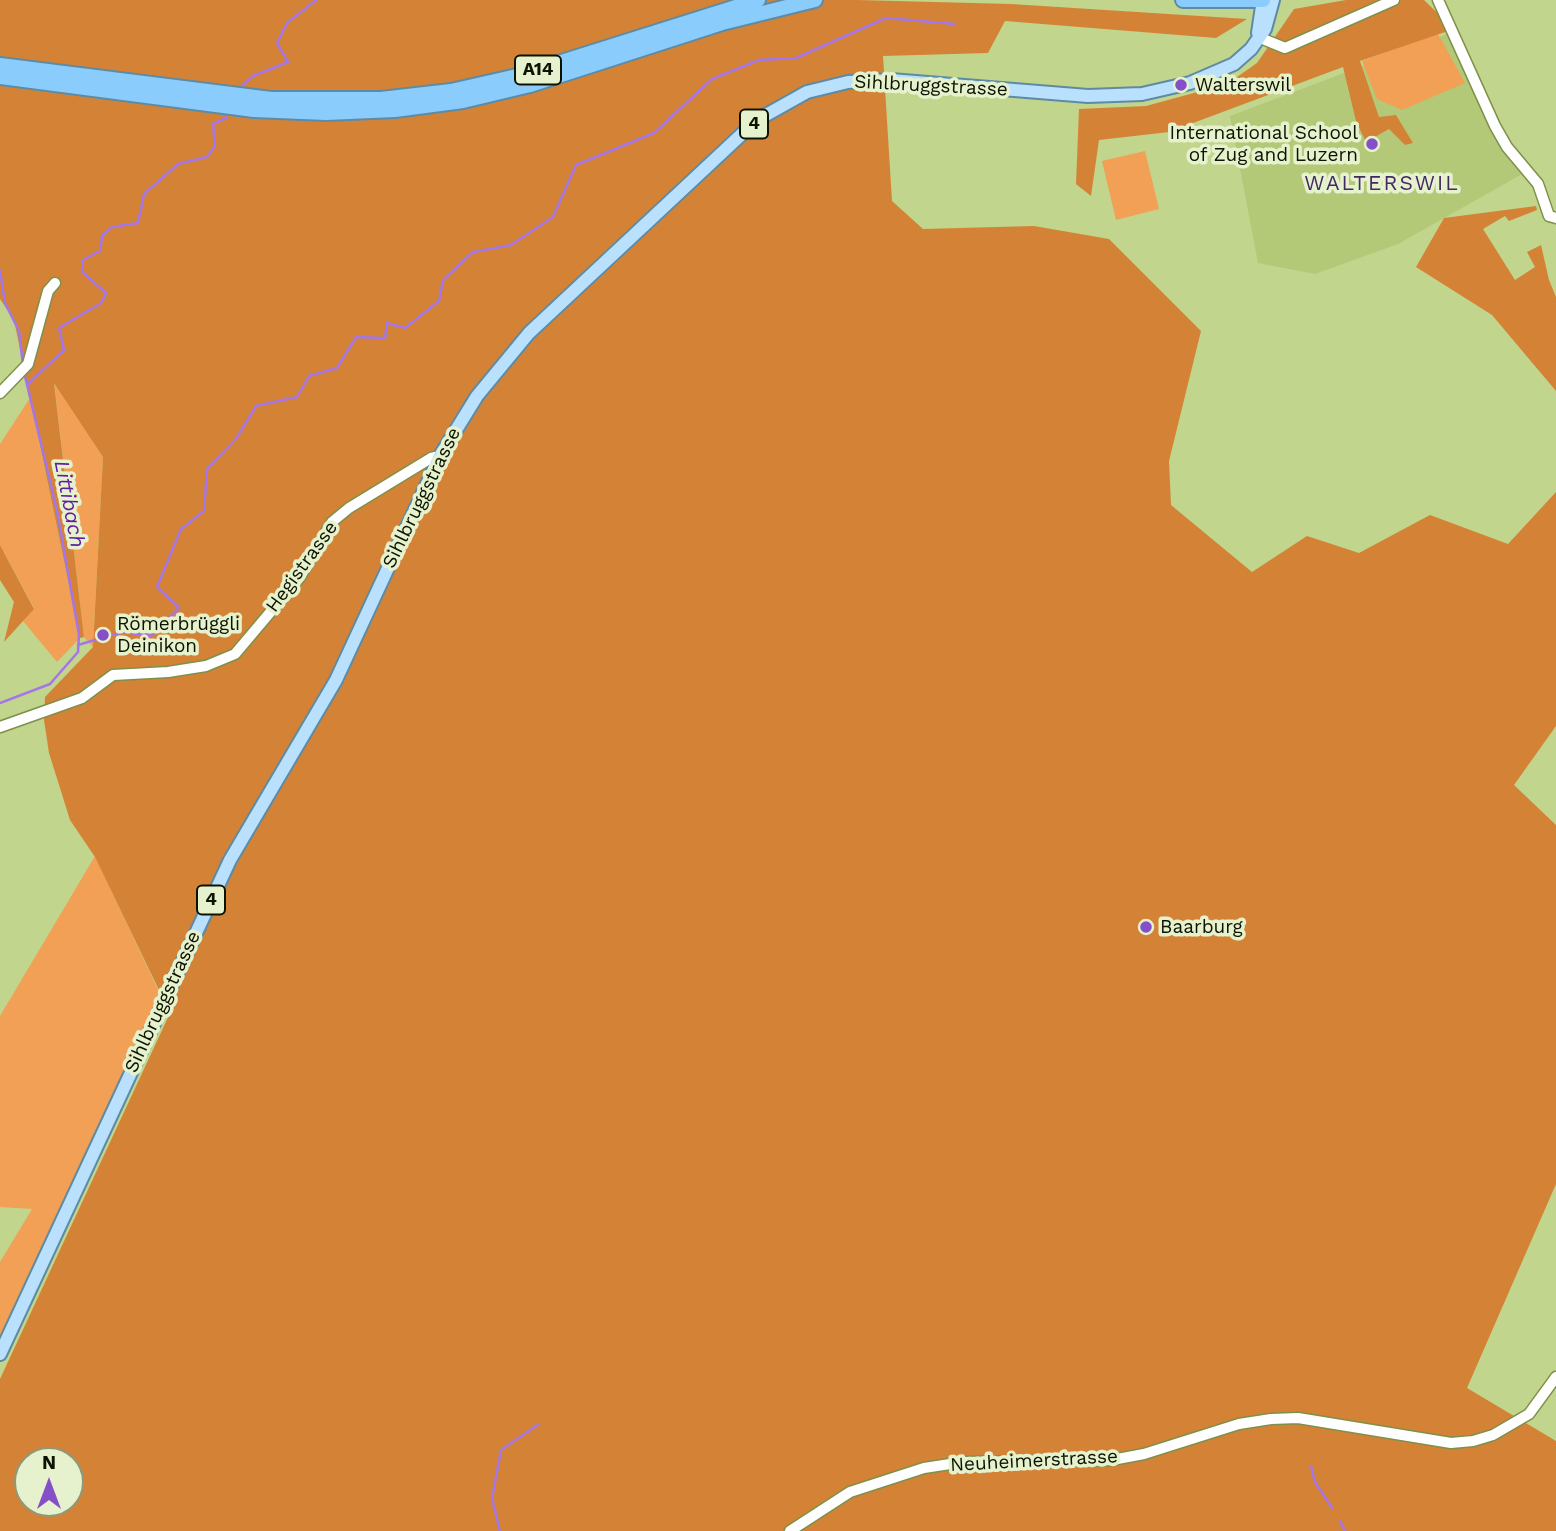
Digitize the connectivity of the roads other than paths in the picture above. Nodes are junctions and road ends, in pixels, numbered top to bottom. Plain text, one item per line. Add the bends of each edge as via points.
1 (758, 0) edge
2 (815, 0) edge
3 (1182, 0) edge
4 (1263, 0) edge
5 (1273, 0) edge
6 (1394, 0) edge
7 (1438, 0) edge
8 (1258, 37) junction
9 (0, 65) edge
10 (33, 74) junction
11 (0, 77) edge
12 (308, 107) junction
13 (1556, 218) edge
14 (55, 283) dead end
15 (0, 393) edge
16 (440, 456) junction
17 (0, 727) edge
18 (0, 1354) edge
19 (1556, 1377) edge
20 (790, 1531) edge

1 - 12 highway, A14 via 495,82
2 - 12 highway, A14 via 742,17 550,80 483,97 395,110
3 - 4 highway
4 - 5 main road
4 - 8 main road
5 - 8 main road, 4
6 - 8 street via 1285,48
7 - 13 street via 1495,126 1538,184 1549,216
8 - 16 main road, Sihlbruggstrasse / 4 via 1246,54 1221,71 1142,94 1088,96 869,80 826,86 788,101 743,133 529,333 477,396
9 - 10 highway, A14
10 - 11 highway, A14
10 - 12 highway, A14
14 - 15 street via 48,291 28,364
16 - 17 street, Hegistrasse via 332,522 300,577 235,654 206,666 168,673 114,675 82,698
16 - 18 main road, Sihlbruggstrasse / 4 via 336,680 230,860
19 - 20 street, Neuheimerstrasse via 1529,1414 1493,1435 1472,1441 1451,1443 1298,1418 1271,1419 1112,1460 963,1462 924,1468 850,1492

